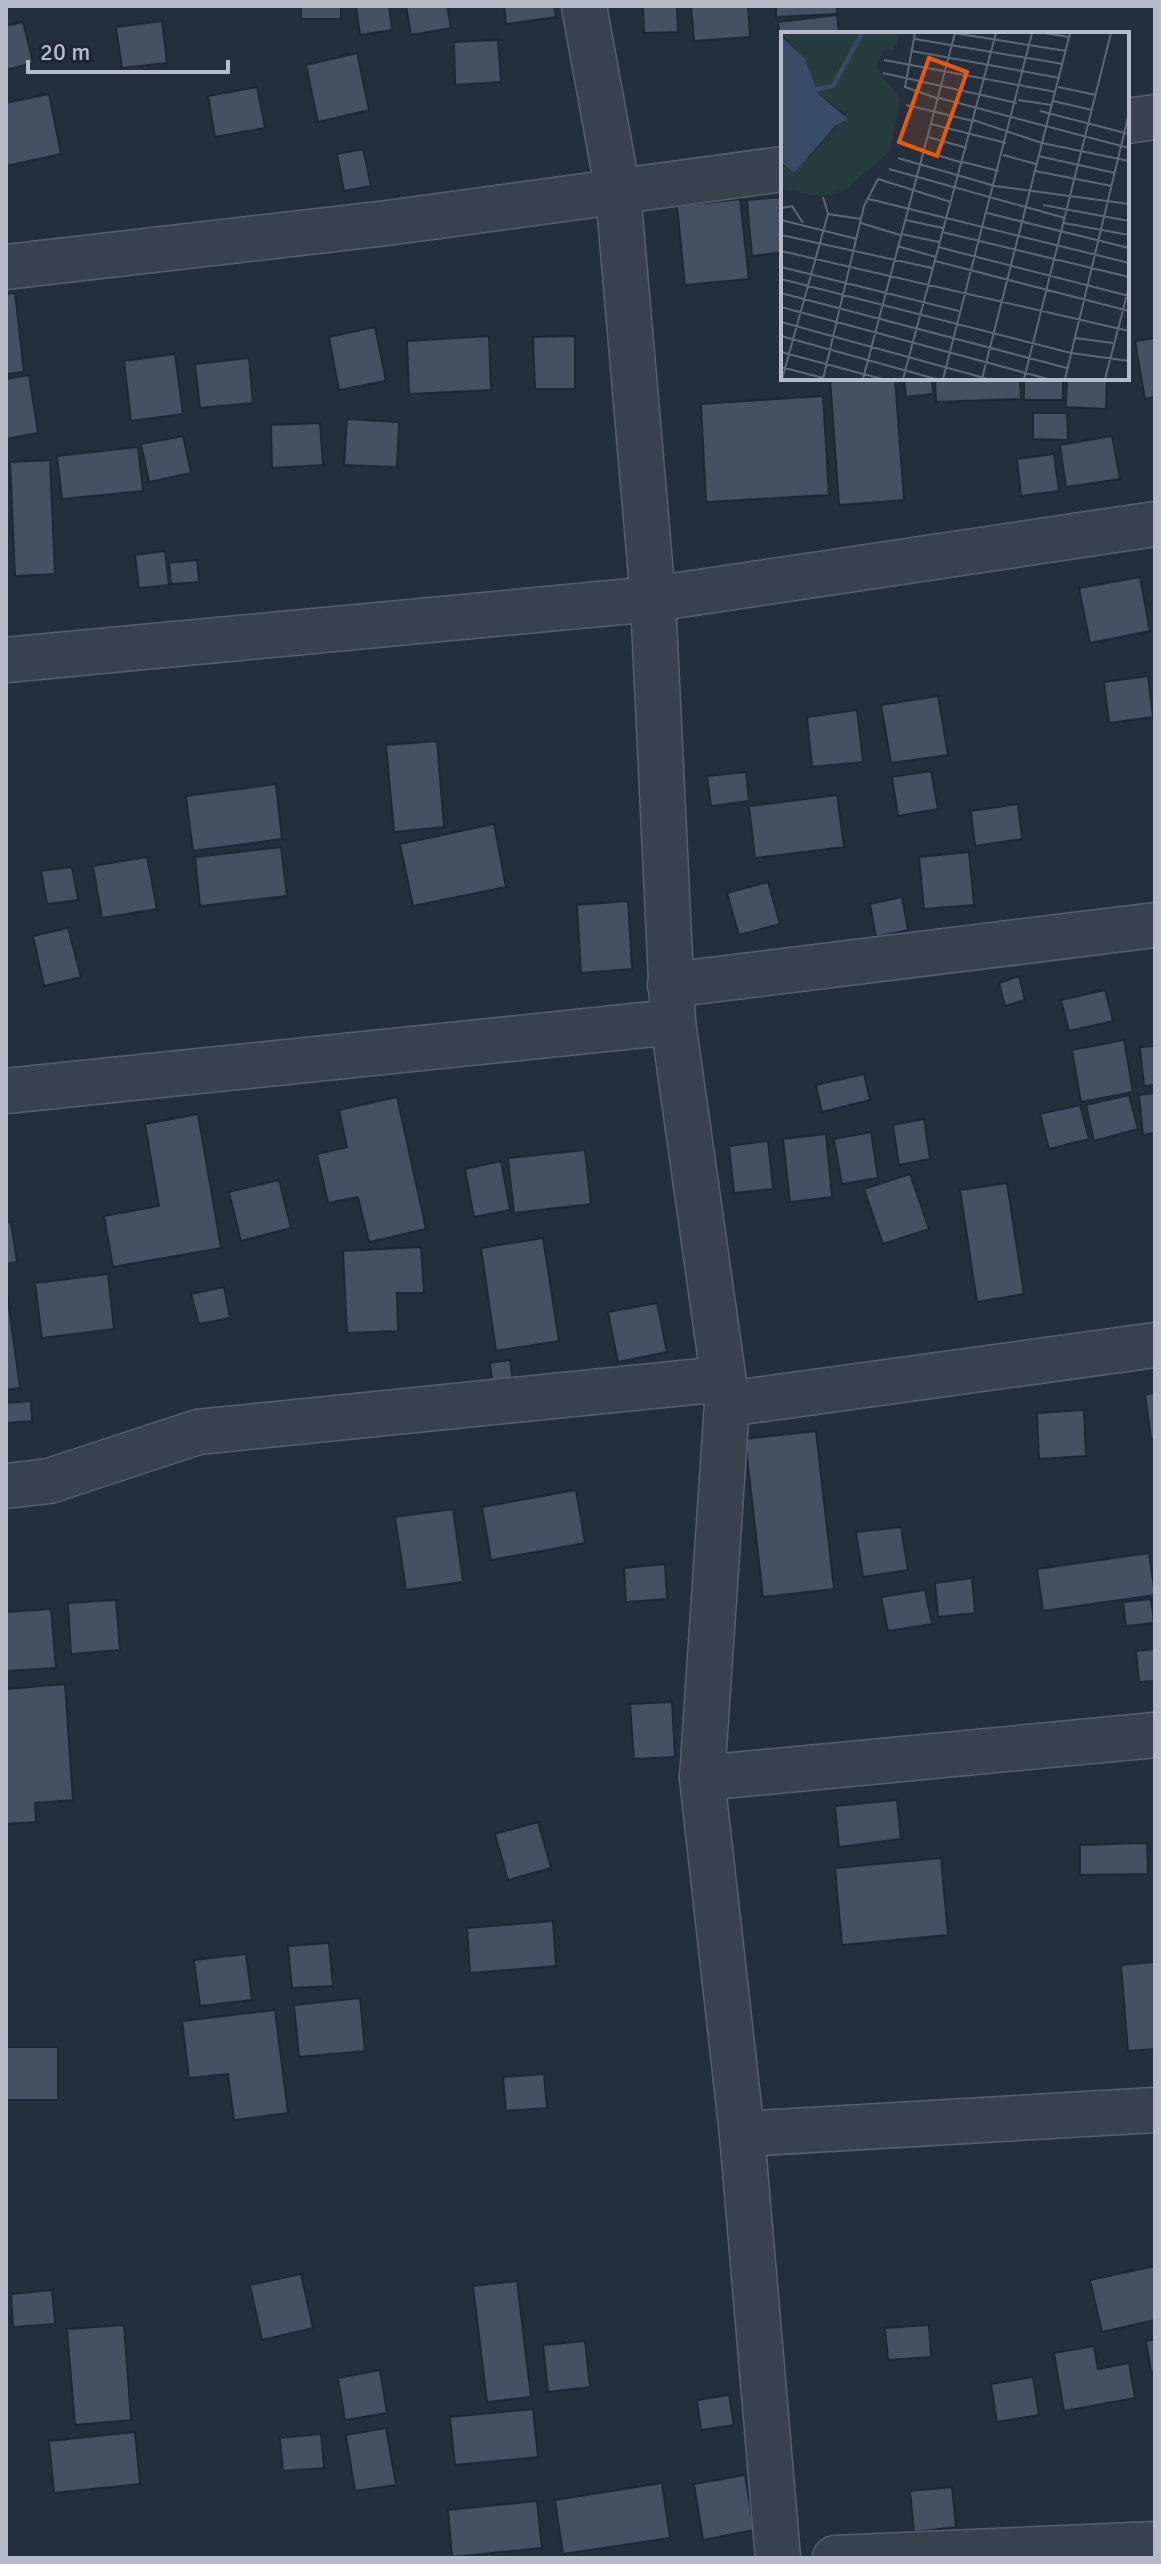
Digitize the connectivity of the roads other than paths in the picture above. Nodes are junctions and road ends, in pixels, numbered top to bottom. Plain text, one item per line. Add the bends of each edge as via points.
1 (584, 6) edge
2 (1155, 117) edge
3 (1129, 121) edge
4 (781, 169) edge
5 (618, 192) junction
6 (6, 267) edge
7 (1155, 524) edge
8 (653, 599) junction
9 (6, 660) edge
10 (1155, 925) edge
11 (672, 1004) junction
12 (6, 1091) edge
13 (1155, 1345) edge
14 (725, 1392) junction
15 (6, 1486) edge
16 (1155, 1735) edge
17 (702, 1778) junction
18 (1155, 2110) edge
19 (742, 2134) junction
20 (1155, 2544) edge
21 (778, 2558) edge
22 (835, 2558) edge

1 - 5 street
2 - 3 street
4 - 5 street
5 - 6 street
5 - 8 street
7 - 8 street
8 - 9 street
8 - 11 street
10 - 11 street
11 - 12 street
11 - 14 street
13 - 14 street
14 - 15 street via 198,1432 49,1481
14 - 17 street
16 - 17 street
17 - 19 street
18 - 19 street
19 - 21 street
20 - 22 street

